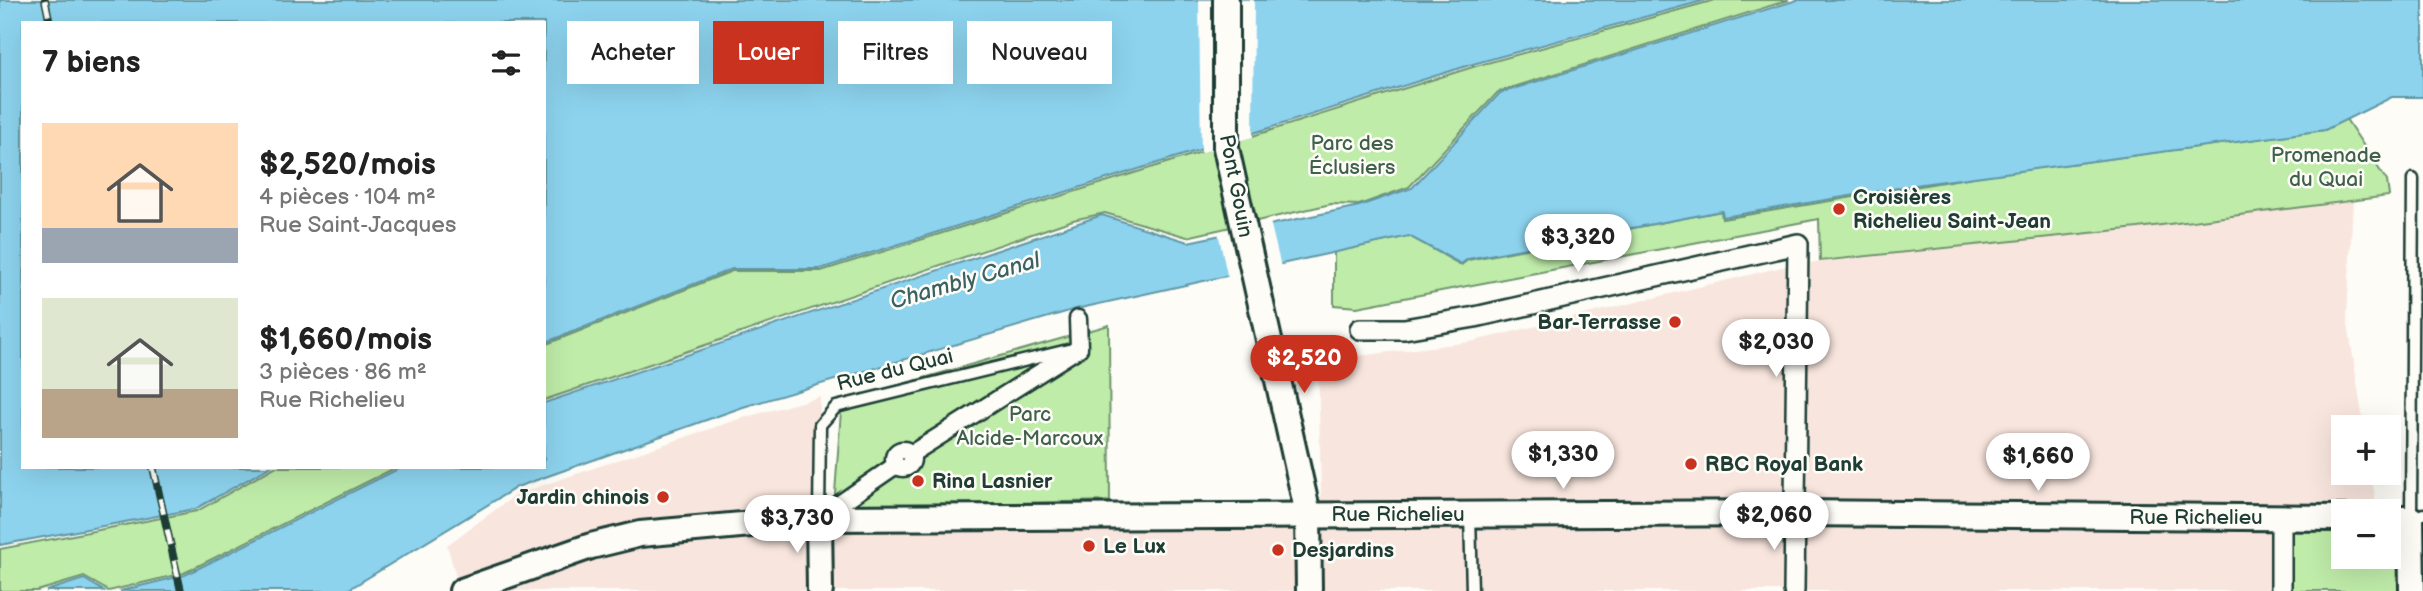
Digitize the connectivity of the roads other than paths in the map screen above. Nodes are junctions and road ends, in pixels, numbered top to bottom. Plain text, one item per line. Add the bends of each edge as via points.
1 (1226, 0) edge
2 (2413, 179) dead end
3 (1078, 319) dead end
4 (1360, 329) dead end
5 (1079, 348) junction
6 (1794, 513) junction
7 (1308, 514) junction
8 (1470, 514) junction
9 (2408, 517) edge
10 (819, 518) junction
11 (2281, 518) junction
12 (2331, 518) edge
13 (462, 591) edge
14 (820, 591) edge
15 (1309, 591) edge
16 (1472, 591) edge
17 (1794, 591) edge
18 (2281, 591) edge
19 (2412, 591) edge

1 - 7 street, Pont Gouin via 1226,141
2 - 9 lane
3 - 5 street
4 - 6 street via 1404,328 1475,317 1798,244
5 - 10 street via 911,454 910,466 896,465
5 - 10 lane, Rue du Quai via 835,407 820,425
6 - 8 street, Rue Richelieu
6 - 11 street, Rue Richelieu
6 - 17 street
7 - 8 street, Rue Richelieu
7 - 10 street, Rue Richelieu
7 - 15 street, Pont Gouin
8 - 16 lane
9 - 19 street
10 - 13 street, Rue Richelieu via 640,534
10 - 14 street
11 - 12 street, Rue Richelieu
11 - 18 street

